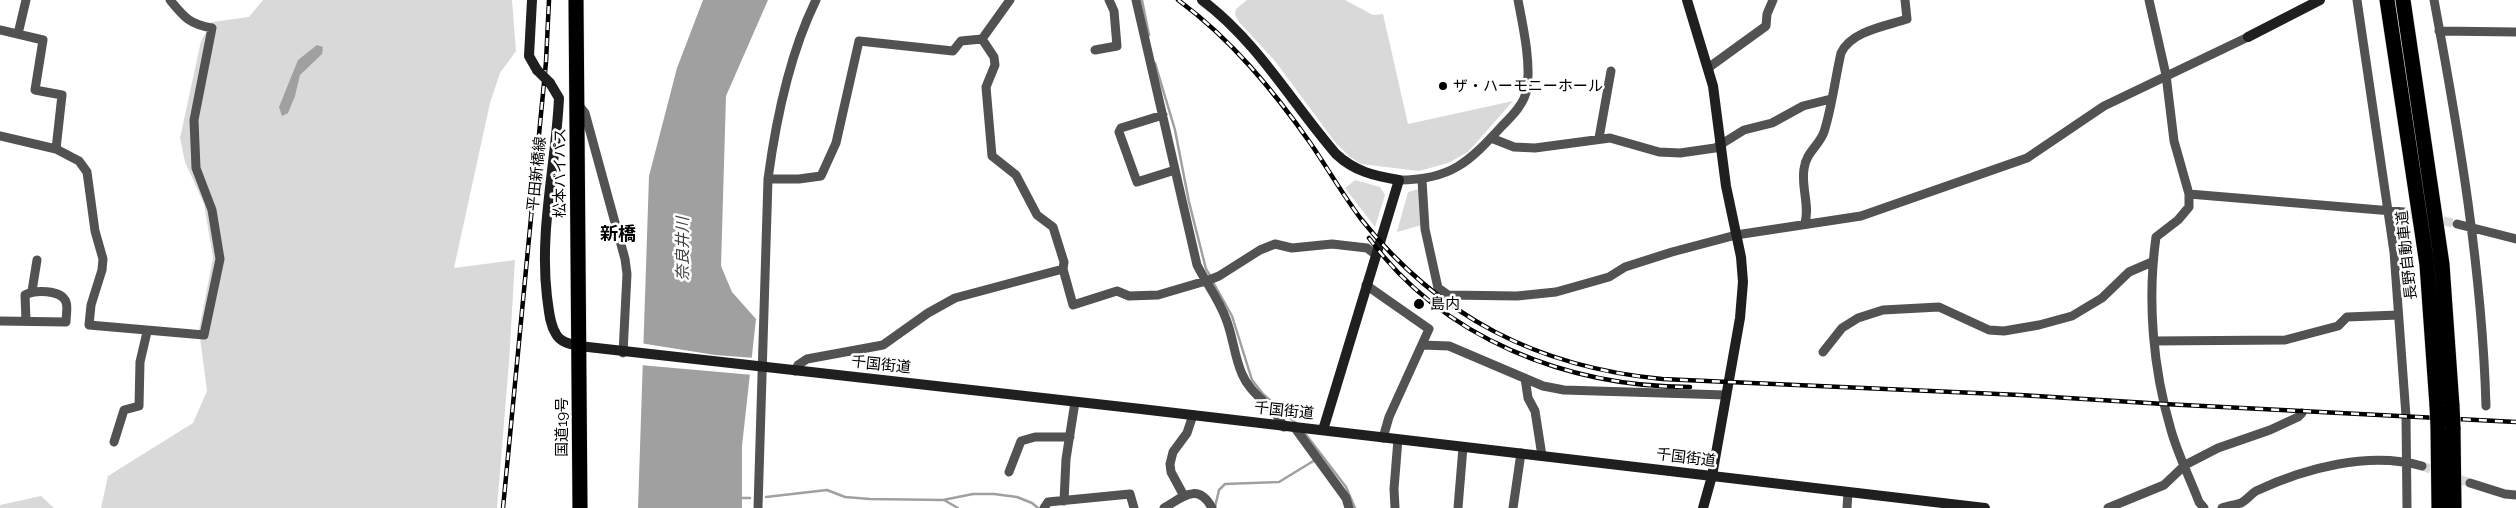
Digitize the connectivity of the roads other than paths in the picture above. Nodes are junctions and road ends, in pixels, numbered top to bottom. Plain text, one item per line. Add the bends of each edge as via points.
1 (26, 0) edge
2 (170, 0) edge
3 (532, 0) edge
4 (576, 0) edge
5 (816, 0) edge
6 (1010, 0) edge
7 (1109, 0) edge
8 (1136, 0) edge
9 (1202, 0) edge
10 (1518, 0) edge
11 (1687, 0) edge
12 (1773, 0) edge
13 (1905, 0) edge
14 (2149, 0) edge
15 (2320, 0) edge
16 (2357, 0) edge
17 (2387, 0) edge
18 (2403, 0) edge
19 (2434, 0) edge
20 (0, 30) edge
21 (2439, 31) junction
22 (2516, 32) edge
23 (18, 34) junction
24 (2248, 37) joint
25 (982, 39) junction
26 (1095, 50) dead end
27 (1708, 68) junction
28 (1611, 71) dead end
29 (2166, 75) junction
30 (1830, 99) junction
31 (577, 104) junction
32 (1163, 115) junction
33 (0, 136) edge
34 (578, 137) junction
35 (1491, 138) junction
36 (1598, 138) junction
37 (594, 141) junction
38 (1722, 144) junction
39 (56, 149) junction
40 (1175, 170) junction
41 (768, 179) junction
42 (1399, 180) junction
43 (1422, 180) junction
44 (2189, 194) junction
45 (2386, 209) junction
46 (2404, 212) tunnel mouth
47 (1805, 223) junction
48 (2456, 224) tunnel mouth
49 (2472, 228) junction
50 (1736, 235) junction
51 (2516, 238) edge
52 (1376, 255) junction
53 (37, 260) dead end
54 (2152, 262) junction
55 (1062, 269) junction
56 (1210, 279) junction
57 (1366, 285) junction
58 (32, 291) junction
59 (2398, 315) junction
60 (0, 321) edge
61 (26, 321) junction
62 (148, 332) junction
63 (2154, 341) junction
64 (1422, 344) junction
65 (579, 346) junction
66 (1823, 352) dead end
67 (626, 353) junction
68 (758, 367) junction
69 (795, 371) junction
70 (1525, 378) junction
71 (1726, 395) junction
72 (1075, 402) junction
73 (2445, 406) junction
74 (2486, 406) dead end
75 (2302, 413) dead end
76 (1193, 416) junction
77 (1295, 428) junction
78 (1323, 430) junction
79 (1070, 437) junction
80 (1384, 438) junction
81 (1398, 439) junction
82 (114, 442) dead end
83 (1463, 447) junction
84 (1521, 453) junction
85 (1542, 456) junction
86 (2406, 462) junction
87 (2185, 466) junction
88 (2422, 466) tunnel mouth
89 (1008, 472) dead end
90 (1712, 476) junction
91 (2470, 483) tunnel mouth
92 (1848, 492) junction
93 (2516, 495) edge
94 (1184, 496) junction
95 (1064, 501) junction
96 (1938, 505) edge
97 (580, 508) edge
98 (758, 508) edge
99 (1044, 508) edge
100 (1134, 508) edge
101 (1164, 508) edge
102 (1212, 508) edge
103 (1350, 508) edge
104 (1395, 508) edge
105 (1458, 508) edge
106 (1514, 508) edge
107 (1703, 508) edge
108 (1848, 508) edge
109 (1985, 508) edge
110 (2108, 508) edge
111 (2204, 508) edge
112 (2222, 508) edge
113 (2407, 508) edge
114 (2438, 508) edge
115 (2454, 508) edge

1 - 23 street
2 - 62 street via 195,25 212,28 194,120 194,156 212,210 220,259 204,335
3 - 65 street, 平田新橋線, bridge via 529,56 559,98 545,233 551,321 562,341
4 - 31 highway, 松本バイパス
5 - 41 street via 794,56
6 - 25 street
7 - 26 street via 1114,11 1117,46
8 - 32 street
9 - 42 street via 1221,14 1255,50 1345,163 1363,172
10 - 35 street via 1527,87 1516,112
11 - 27 street
12 - 27 street via 1766,26
13 - 30 street via 1907,19 1860,34 1843,48
14 - 29 street
15 - 24 street
16 - 45 street
17 - 73 highway, 長野自動車道
18 - 73 highway, 長野自動車道 via 2442,264
19 - 21 street
20 - 23 street
21 - 22 street
21 - 49 street
23 - 39 street via 43,40 35,90 62,94
24 - 29 street
25 - 41 street via 961,40 952,51 860,42 836,143 821,176
25 - 55 street via 994,56 995,65 986,87 992,156 1016,175 1037,215 1053,227 1064,262
27 - 38 street
28 - 36 street
29 - 44 street via 2174,141
29 - 47 street via 2104,106 2027,158 1861,216
30 - 38 street via 1803,106 1772,123 1744,130
30 - 47 street via 1823,136 1810,150 1804,167
31 - 34 highway, 松本バイパス
31 - 37 street via 586,112
32 - 40 street
32 - 40 street via 1122,128 1119,132 1137,182
33 - 39 street
34 - 37 street
34 - 65 highway, 松本バイパス
35 - 36 street via 1514,147 1535,148 1591,142
35 - 43 street via 1466,163
36 - 38 street via 1610,138 1659,152 1680,153
37 - 67 street via 626,265
38 - 50 street
39 - 62 street via 79,161 87,172 95,231 103,260 89,325
40 - 56 street via 1197,265
41 - 68 street
42 - 43 street
42 - 52 street
43 - 50 street via 1425,229 1438,288 1448,295 1517,296 1556,292 1609,277 1625,267 1672,252
44 - 45 street
44 - 54 street via 2189,207 2156,237
45 - 46 street
45 - 59 street via 2394,252
47 - 50 street
48 - 49 street
49 - 51 street
49 - 74 street via 2481,300
50 - 71 street via 1742,270 1742,297
52 - 56 street via 1367,248 1332,244 1292,248 1275,244
52 - 57 street
53 - 58 street
54 - 63 street
54 - 66 street via 2129,272 2102,298 2072,316 2047,323 2004,331 1989,330 1940,307 1883,310 1858,318 1842,328
55 - 56 street via 1073,305 1117,291 1129,296 1158,294
55 - 69 street via 955,298 882,345 807,359
56 - 77 street via 1227,321 1242,374 1256,396
57 - 64 street via 1429,329
57 - 78 street
58 - 61 street via 25,295
58 - 61 street via 43,290 63,297 66,322
59 - 63 street via 2347,317 2338,326 2285,340
59 - 86 street
60 - 61 street
62 - 82 street via 140,362 139,406 124,410
63 - 87 street via 2164,404
64 - 70 street via 1448,346
64 - 80 street via 1389,417
65 - 67 street, 千国街道
65 - 97 highway, 国道19号
67 - 68 street, 千国街道
68 - 69 street, 千国街道
68 - 98 street
69 - 72 street, 千国街道
70 - 71 street via 1564,390
70 - 85 street via 1528,398 1535,411
71 - 90 street
72 - 76 street, 千国街道
72 - 79 street
73 - 114 highway, 長野自動車道, bridge via 2438,427
73 - 115 highway, 長野自動車道, bridge via 2453,428
75 - 87 street via 2270,430 2218,448
76 - 77 street, 千国街道
76 - 94 street via 1170,464
77 - 78 street, 千国街道
77 - 103 street
78 - 80 street, 千国街道
79 - 89 street via 1035,437 1021,441
79 - 95 street
80 - 81 street, 千国街道
81 - 83 street, 千国街道
81 - 104 street
83 - 84 street, 千国街道
83 - 105 street
84 - 85 street, 千国街道
84 - 106 street
85 - 90 street, 千国街道
86 - 88 street
86 - 112 street via 2344,462 2290,478 2255,492 2242,503
86 - 113 street
87 - 110 street via 2164,485
87 - 111 street
90 - 92 street, 千国街道
90 - 107 street
91 - 93 street
92 - 96 street, 千国街道
92 - 108 street
94 - 101 street
94 - 102 street via 1192,492 1199,494
95 - 99 street via 1048,502
95 - 100 street via 1130,494
96 - 109 street, 千国街道

